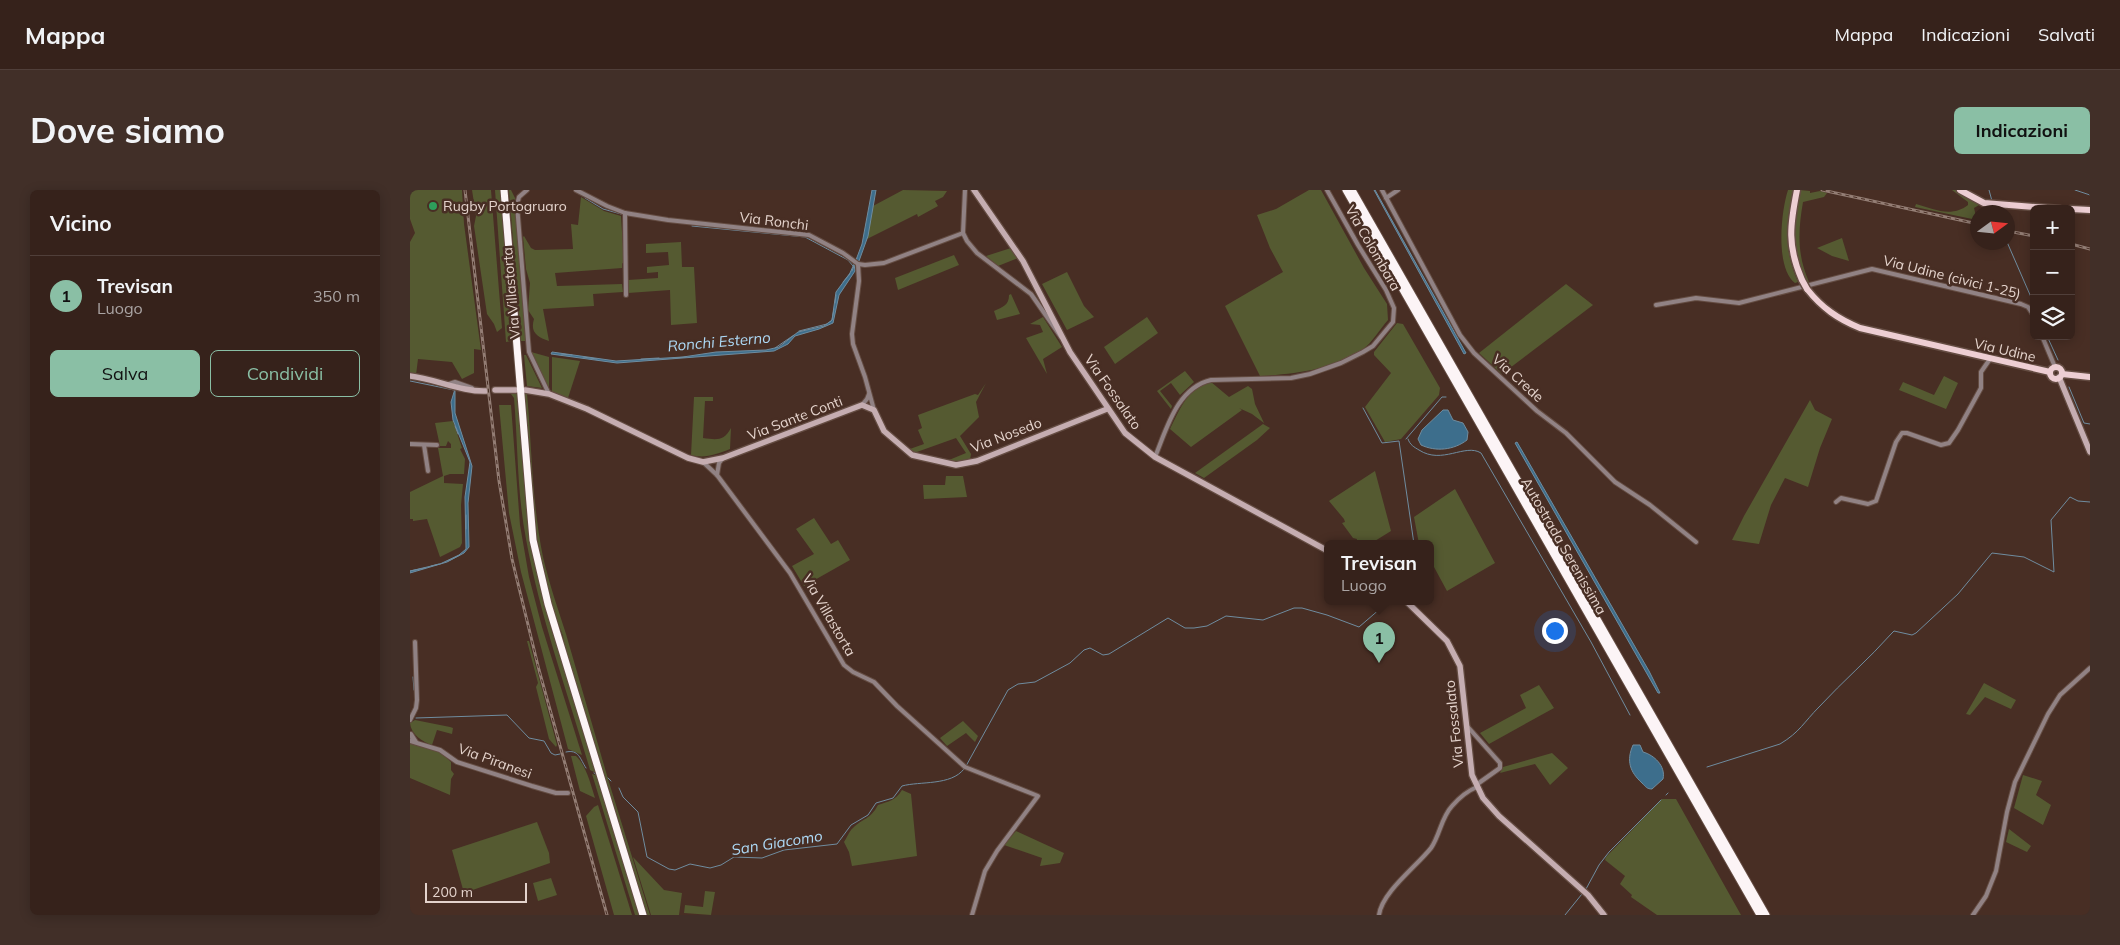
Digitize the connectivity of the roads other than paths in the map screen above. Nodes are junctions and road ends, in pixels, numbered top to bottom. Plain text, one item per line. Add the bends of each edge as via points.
1 (504, 190) edge
2 (527, 190) edge
3 (576, 190) edge
4 (965, 190) edge
5 (974, 190) edge
6 (1327, 190) edge
7 (1346, 190) edge
8 (1352, 190) edge
9 (1382, 190) edge
10 (1398, 190) edge
11 (1797, 190) edge
12 (1960, 190) edge
13 (1386, 198) junction
14 (2030, 208) edge
15 (2075, 209) edge
16 (2090, 210) edge
17 (625, 212) junction
18 (963, 233) junction
19 (856, 262) junction
20 (626, 295) dead end
21 (1656, 305) dead end
22 (2030, 310) edge
23 (1063, 339) junction
24 (2044, 340) edge
25 (1990, 359) junction
26 (2055, 367) junction
27 (2050, 372) junction
28 (410, 376) edge
29 (2060, 376) junction
30 (2090, 377) edge
31 (484, 390) dead end
32 (495, 390) dead end
33 (516, 390) dead end
34 (524, 390) dead end
35 (549, 394) junction
36 (869, 394) junction
37 (862, 406) junction
38 (1107, 409) junction
39 (874, 410) junction
40 (410, 444) edge
41 (424, 444) junction
42 (437, 445) dead end
43 (2090, 452) edge
44 (1155, 457) junction
45 (723, 458) junction
46 (703, 462) junction
47 (428, 471) dead end
48 (717, 475) junction
49 (1836, 502) dead end
50 (1696, 542) dead end
51 (1324, 549) edge
52 (1410, 605) edge
53 (415, 642) dead end
54 (2090, 668) edge
55 (410, 720) edge
56 (1467, 726) junction
57 (410, 734) edge
58 (413, 742) edge
59 (1476, 786) junction
60 (568, 793) dead end
61 (643, 915) edge
62 (972, 915) edge
63 (1379, 915) edge
64 (1604, 915) edge
65 (1760, 915) edge
66 (1766, 915) edge
67 (1973, 915) edge

1 - 61 highway via 530,515 540,571
2 - 35 street, Via Villastorta via 519,197 517,205 528,352
3 - 17 street, Via Ronchi
4 - 18 street
5 - 23 street, Via Fossalato via 1023,261
6 - 44 street, Via Colombara via 1386,290 1395,319 1373,346 1319,371 1299,377 1211,380 1197,385 1177,407
7 - 65 highway, Autostrada Serenissima
8 - 66 highway, Autostrada Serenissima
9 - 13 street
10 - 13 street
11 - 25 main road, Via Udine, bridge via 1792,213 1792,253 1807,290 1826,310 1860,328
12 - 14 main road via 1984,203
13 - 50 street, Via Crede via 1460,335 1474,353 1566,433 1615,482
15 - 16 main road
17 - 19 street, Via Ronchi via 668,220 809,235
17 - 20 street
18 - 19 street via 884,263
18 - 23 street via 977,253 1031,294
19 - 36 street, Via Nosedo via 859,281 852,344 866,377
21 - 22 street, Via Udine (civici 1-25) via 1696,298 1738,303 1872,269 2021,304
23 - 38 street, Via Fossalato
24 - 26 street
25 - 27 main road, Via Udine
25 - 49 street via 1981,372 1981,388 1949,443 1941,445 1902,433 1876,501 1868,504 1841,498
26 - 27 main road, Via Udine
26 - 29 main road via 2060,369
27 - 29 main road, Via Udine via 2053,378
28 - 31 street via 470,390
29 - 30 main road, Via Udine
29 - 43 street
32 - 33 street
34 - 35 street, Via Villastorta
35 - 46 street, Via Villastorta
36 - 37 street, Via Sante Conti
36 - 39 street, Via Nosedo
37 - 39 street
37 - 45 street, Via Sante Conti
38 - 39 street, Via Nosedo via 956,465 920,458 904,450 884,431
38 - 44 street, Via Fossalato via 1125,433
40 - 41 street
41 - 42 street
41 - 47 street
44 - 51 street, Via Fossalato
45 - 46 street, Via Sante Conti
45 - 48 street
46 - 48 street, Via Villastorta
48 - 62 street, Via Villastorta via 790,573 844,666 874,682 965,767 1038,796 985,872
52 - 56 street, Via Fossalato via 1439,632 1456,654 1463,677
53 - 55 street via 416,708
54 - 67 street via 2060,695 2015,782 1996,871 1986,896
56 - 59 street, Via Fossalato via 1470,764
56 - 59 street via 1500,763 1500,768
57 - 58 street
58 - 60 street, Via Piranesi via 440,750 457,762 556,793
59 - 63 street via 1447,813 1430,849 1394,888
59 - 64 street, Via Fossalato via 1488,806 1588,895

